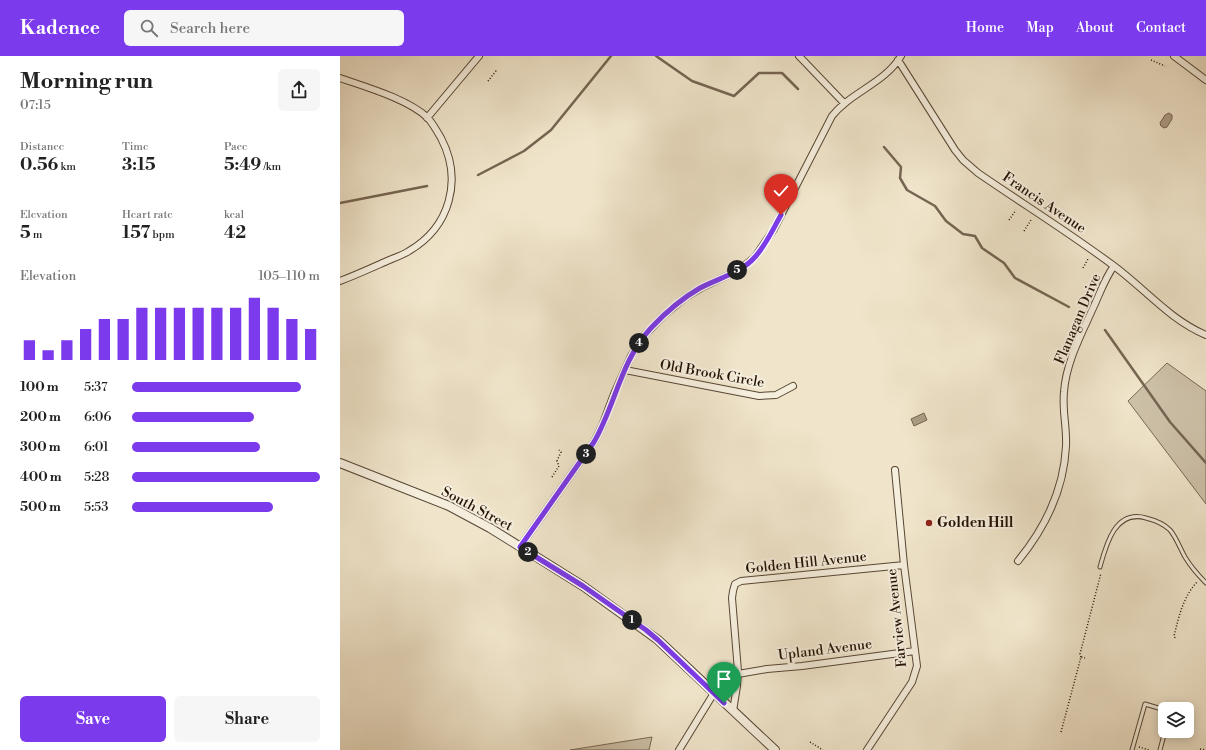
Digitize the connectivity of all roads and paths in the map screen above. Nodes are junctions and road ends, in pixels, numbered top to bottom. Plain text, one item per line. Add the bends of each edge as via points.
1 (479, 56) edge
2 (799, 56) edge
3 (1174, 56) edge
4 (900, 58) edge
5 (1151, 60) dead end
6 (1165, 66) dead end
7 (497, 72) dead end
8 (340, 78) edge
9 (1206, 80) edge
10 (488, 81) dead end
11 (844, 103) junction
12 (427, 118) junction
13 (1016, 210) dead end
14 (1009, 220) dead end
15 (1031, 220) dead end
16 (1024, 231) dead end
17 (1088, 259) dead end
18 (1114, 266) junction
19 (1082, 268) dead end
20 (340, 282) edge
21 (1206, 336) edge
22 (625, 370) junction
23 (793, 386) dead end
24 (560, 451) dead end
25 (340, 463) edge
26 (895, 470) dead end
27 (552, 476) dead end
28 (520, 547) junction
29 (1018, 561) dead end
30 (904, 565) junction
31 (1100, 567) joint
32 (1201, 578) junction
33 (1206, 583) edge
34 (1175, 638) dead end
35 (915, 651) junction
36 (1080, 658) junction
37 (1085, 658) dead end
38 (738, 674) junction
39 (714, 693) junction
40 (1158, 708) edge
41 (733, 712) junction
42 (1061, 732) dead end
43 (1163, 738) edge
44 (810, 742) dead end
45 (1144, 748) dead end
46 (1200, 749) dead end
47 (679, 750) edge
48 (775, 750) edge
49 (823, 750) edge
50 (867, 750) edge
51 (1132, 750) edge
52 (1149, 750) edge
53 (1160, 750) edge
54 (1205, 750) edge

1 - 12 street
2 - 11 street
3 - 9 street
4 - 11 street via 879,79
4 - 18 street, Francis Avenue via 945,136 963,160 978,173
5 - 6 path
7 - 10 path
8 - 12 street via 396,99
11 - 22 street via 832,116 774,229 755,257 739,270 693,292 670,309 643,337
12 - 20 street via 445,147 452,172 450,197 443,217 428,237 410,251
13 - 14 path
15 - 16 path
17 - 19 path
18 - 21 street, Francis Avenue via 1137,283 1171,315
18 - 29 street, Flanagan Drive via 1071,360 1064,404 1064,465 1056,499 1038,534
22 - 23 street, Old Brook Circle via 759,396 776,395
22 - 28 street via 594,442
24 - 27 path via 556,461 558,468
25 - 28 street, South Street via 449,506
26 - 30 street, Farview Avenue
28 - 39 street, South Street via 583,586 646,630
30 - 35 street, Farview Avenue
30 - 38 street, Golden Hill Avenue via 741,581 735,585 732,598
31 - 32 lane via 1112,533 1130,517 1141,516 1156,521 1169,530
31 - 36 path
32 - 33 lane
32 - 34 path via 1192,587 1182,605
35 - 38 street, Upland Avenue
35 - 50 street, Farview Avenue via 917,666 913,680
36 - 37 path
36 - 42 path
38 - 41 street
39 - 41 street, South Street
39 - 47 street
40 - 51 lane via 1145,704
41 - 48 street, South Street
43 - 53 lane
44 - 49 path
45 - 52 path
46 - 54 path

